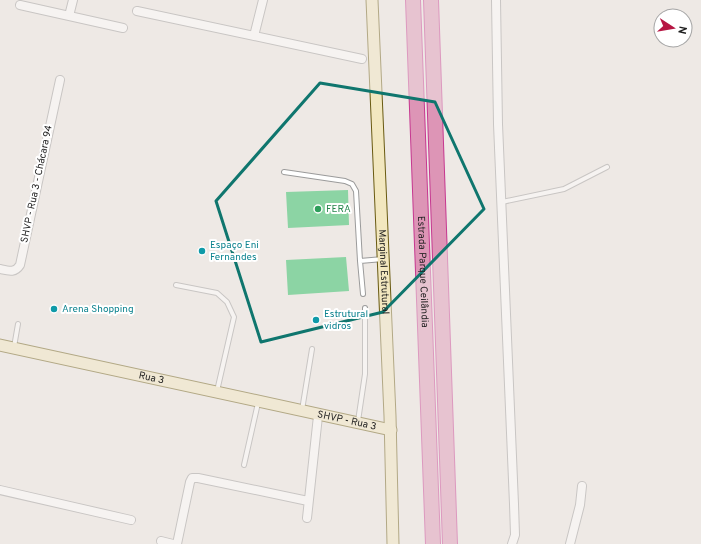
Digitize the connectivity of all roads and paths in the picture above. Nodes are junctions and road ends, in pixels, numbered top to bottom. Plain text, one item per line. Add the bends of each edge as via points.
1 (73, 0) edge
2 (263, 0) edge
3 (372, 0) edge
4 (413, 0) edge
5 (431, 0) edge
6 (496, 0) edge
7 (20, 5) dead end
8 (137, 11) dead end
9 (69, 16) junction
10 (123, 28) dead end
11 (254, 36) junction
12 (362, 59) dead end
13 (60, 80) dead end
14 (607, 168) dead end
15 (284, 172) dead end
16 (501, 202) junction
17 (383, 259) junction
18 (360, 261) junction
19 (0, 269) edge
20 (176, 285) dead end
21 (362, 294) dead end
22 (365, 308) dead end
23 (18, 324) dead end
24 (0, 345) edge
25 (14, 348) junction
26 (312, 349) dead end
27 (217, 393) junction
28 (258, 402) junction
29 (302, 412) junction
30 (318, 416) junction
31 (358, 424) junction
32 (390, 430) junction
33 (244, 466) dead end
34 (582, 486) dead end
35 (0, 490) edge
36 (308, 501) junction
37 (308, 518) dead end
38 (131, 520) dead end
39 (161, 541) dead end
40 (452, 543) edge
41 (173, 544) edge
42 (177, 544) edge
43 (393, 544) edge
44 (433, 544) edge
45 (512, 544) edge
46 (570, 544) edge

1 - 9 street
2 - 11 street
3 - 17 main road, Marginal Estrutural
4 - 44 highway, Estrada Parque Ceilândia
5 - 40 highway, Estrada Parque Ceilândia
6 - 16 street
7 - 9 street
8 - 11 street
9 - 10 street
11 - 12 street
13 - 19 street, SHVP - Rua 3 - Chácara 94 via 20,265 12,271
14 - 16 lane via 564,189
15 - 18 lane via 345,180 352,184 356,190
16 - 45 street via 515,535
17 - 18 lane
17 - 32 main road, Marginal Estrutural
18 - 21 lane
20 - 27 lane via 217,294 227,302 234,317
22 - 31 lane via 365,374
23 - 25 lane
24 - 25 main road, Rua 3
25 - 27 main road, Rua 3
26 - 29 lane
27 - 28 main road, Rua 3
28 - 29 main road, Rua 3
28 - 33 lane
29 - 30 main road, SHVP - Rua 3
30 - 31 main road, SHVP - Rua 3
30 - 36 street
31 - 32 main road, SHVP - Rua 3
32 - 43 main road, Marginal Estrutural
34 - 46 street
35 - 38 street
36 - 37 street
36 - 42 street via 192,478
39 - 41 street

